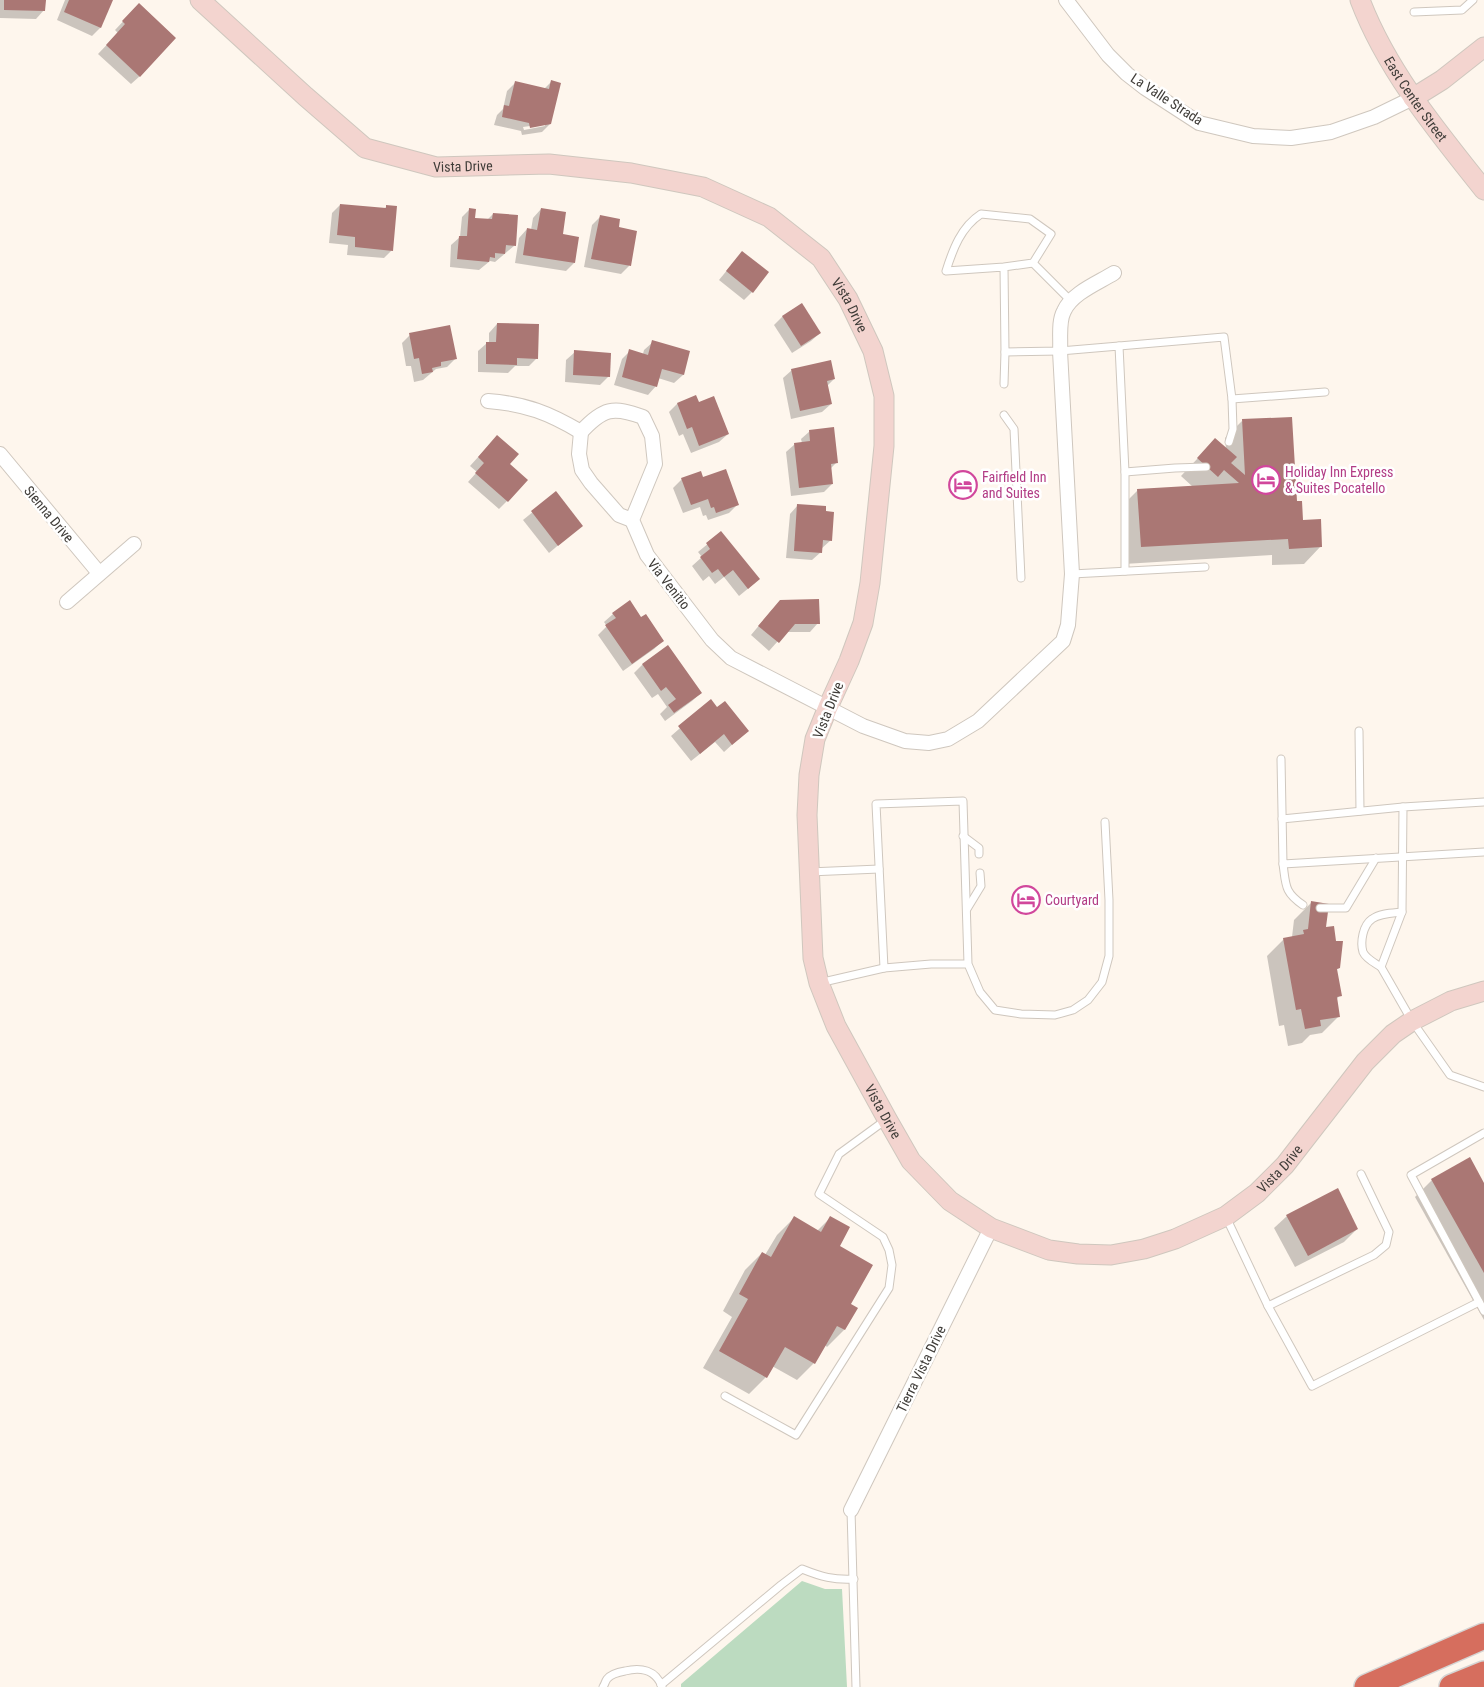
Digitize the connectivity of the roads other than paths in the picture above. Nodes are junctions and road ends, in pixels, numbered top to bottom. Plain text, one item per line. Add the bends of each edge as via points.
1 (200, 0) edge
2 (1066, 0) edge
3 (1360, 0) edge
4 (1473, 0) edge
5 (1414, 12) dead end
6 (1484, 47) edge
7 (1413, 98) junction
8 (1484, 190) edge
9 (1033, 263) junction
10 (1004, 267) junction
11 (1114, 273) dead end
12 (1071, 301) junction
13 (1119, 346) junction
14 (1060, 351) junction
15 (1005, 352) junction
16 (1004, 384) dead end
17 (1325, 392) dead end
18 (1232, 399) junction
19 (488, 401) dead end
20 (1004, 415) dead end
21 (581, 432) junction
22 (1229, 442) dead end
23 (0, 454) edge
24 (1206, 468) dead end
25 (1125, 472) junction
26 (632, 520) junction
27 (134, 544) dead end
28 (1205, 568) dead end
29 (1125, 571) junction
30 (99, 573) junction
31 (1072, 574) junction
32 (1021, 578) dead end
33 (68, 602) dead end
34 (828, 707) junction
35 (1359, 731) dead end
36 (1281, 759) dead end
37 (1484, 802) edge
38 (1403, 807) junction
39 (1360, 811) junction
40 (1282, 819) junction
41 (1105, 822) dead end
42 (964, 836) junction
43 (1484, 852) edge
44 (979, 854) dead end
45 (1403, 857) junction
46 (1376, 858) junction
47 (1283, 864) junction
48 (879, 869) junction
49 (809, 872) junction
50 (980, 873) dead end
51 (1303, 905) dead end
52 (1320, 908) dead end
53 (967, 910) junction
54 (1402, 912) junction
55 (968, 964) junction
56 (1381, 967) junction
57 (884, 968) junction
58 (819, 983) junction
59 (1484, 991) edge
60 (1412, 1021) junction
61 (1484, 1087) edge
62 (887, 1119) junction
63 (1484, 1134) edge
64 (1361, 1174) dead end
65 (1226, 1216) junction
66 (991, 1228) junction
67 (1479, 1302) junction
68 (1268, 1306) junction
69 (1484, 1311) edge
70 (725, 1396) dead end
71 (851, 1510) joint
72 (854, 1579) junction
73 (1484, 1636) edge
74 (1484, 1674) edge
75 (662, 1686) edge
76 (604, 1687) edge
77 (856, 1687) edge
78 (1366, 1687) edge
79 (1452, 1687) edge

1 - 34 street, Vista Drive via 365,148 436,167 549,164 632,173 703,187 769,217 821,258 848,299 873,351 884,396 884,446 863,623
2 - 7 street, La Valle Strada via 1108,55 1127,74 1199,123 1253,136 1291,138 1331,132 1374,117
3 - 7 street, East Center Street via 1379,45
4 - 5 lane via 1462,10
6 - 7 street
7 - 8 street, East Center Street
9 - 10 lane
9 - 10 lane via 1051,234 1030,219 980,214 970,221 954,246 946,270
9 - 12 lane
10 - 15 lane
11 - 12 street
12 - 14 street, Via Venitio via 1063,312
13 - 14 lane
13 - 18 lane via 1224,337
13 - 25 lane
14 - 15 lane
14 - 31 street, Via Venitio
15 - 16 lane
17 - 18 lane
18 - 22 lane via 1233,429
19 - 21 street via 529,407
20 - 32 lane via 1014,429
21 - 26 street via 579,454 582,470 618,515
21 - 26 street via 595,417 606,412 626,410 643,417 652,436 655,464
23 - 30 street, Sienna Drive
24 - 25 lane
25 - 29 lane
26 - 34 street, Via Venitio via 647,555 712,640 731,658
27 - 30 street
28 - 29 lane
29 - 31 lane
30 - 33 street
31 - 34 street, Via Venitio via 1068,625 1063,641 978,721 948,739 929,743 905,741 863,726
34 - 49 street, Vista Drive via 815,739 809,775
35 - 39 lane
36 - 40 lane
37 - 38 lane
38 - 39 lane
38 - 45 lane
39 - 40 lane
40 - 47 lane
41 - 55 lane via 1110,900 1109,956 1102,982 1088,1000 1073,1010 1055,1015 995,1010 980,992
42 - 44 lane via 979,848
42 - 48 lane via 962,801 876,804
42 - 53 lane
43 - 45 lane
45 - 46 lane
45 - 54 lane
46 - 47 lane
46 - 52 lane via 1346,908
47 - 51 lane via 1291,896
48 - 49 lane
48 - 57 lane
49 - 58 street, Vista Drive via 814,958
50 - 53 lane via 981,886
53 - 55 lane
54 - 56 lane
54 - 56 lane via 1380,914 1370,919 1364,928 1363,952
55 - 57 lane
56 - 60 lane
57 - 58 lane
58 - 62 street, Vista Drive via 836,1026
59 - 60 street, Vista Drive via 1451,1001
60 - 61 lane via 1450,1075
60 - 65 street, Vista Drive via 1393,1034 1365,1062 1285,1165 1257,1193
62 - 66 street, Vista Drive via 911,1161 950,1201
62 - 70 lane via 839,1154 819,1194 883,1237 892,1265 889,1288 796,1435
63 - 67 lane via 1411,1174
64 - 68 lane via 1389,1232 1386,1245 1374,1256
65 - 66 street, Vista Drive via 1144,1250 1111,1256 1049,1250
65 - 68 lane
66 - 71 street, Tierra Vista Drive
67 - 68 lane via 1312,1386
67 - 69 lane
71 - 72 lane
72 - 75 lane via 836,1580 802,1569
72 - 77 lane
73 - 78 highway
74 - 79 highway
75 - 76 lane via 652,1671 639,1668 615,1673 607,1679

